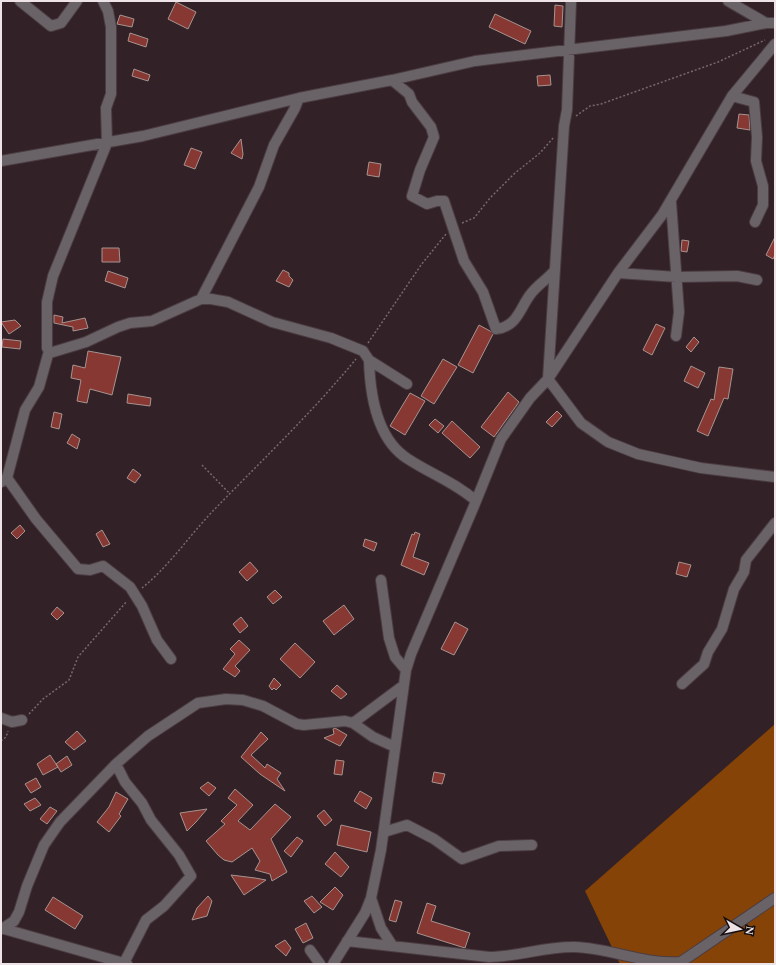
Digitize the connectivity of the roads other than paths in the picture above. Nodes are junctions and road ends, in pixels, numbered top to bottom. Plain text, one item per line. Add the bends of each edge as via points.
1 (20, 1) edge
2 (77, 1) edge
3 (103, 1) edge
4 (571, 1) edge
5 (728, 1) edge
6 (770, 23) edge
7 (775, 44) edge
8 (568, 49) junction
9 (392, 80) junction
10 (732, 96) junction
11 (299, 98) junction
12 (107, 143) junction
13 (1, 161) edge
14 (671, 202) junction
15 (755, 222) dead end
16 (555, 270) junction
17 (618, 273) junction
18 (677, 277) junction
19 (757, 280) dead end
20 (201, 299) junction
21 (676, 336) dead end
22 (49, 352) junction
23 (369, 360) junction
24 (548, 379) junction
25 (407, 384) dead end
26 (775, 477) edge
27 (4, 480) edge
28 (476, 501) junction
29 (775, 523) edge
30 (381, 580) dead end
31 (171, 659) dead end
32 (406, 670) junction
33 (682, 684) dead end
34 (404, 685) junction
35 (1, 718) edge
36 (22, 720) dead end
37 (352, 723) junction
38 (395, 747) junction
39 (116, 764) junction
40 (384, 832) junction
41 (532, 845) dead end
42 (371, 898) junction
43 (775, 898) edge
44 (14, 920) junction
45 (2, 928) edge
46 (19, 933) junction
47 (347, 941) junction
48 (392, 945) junction
49 (310, 950) dead end
50 (125, 964) edge
51 (320, 964) edge
52 (333, 964) edge
53 (671, 964) edge

1 - 2 street via 51,26 61,23
3 - 12 street via 111,27 111,94 106,108
4 - 8 street
5 - 6 street
6 - 8 street via 726,31
7 - 10 street
8 - 9 street via 475,60
8 - 16 street via 567,110
9 - 11 street
9 - 16 street via 409,94 431,127 434,137 412,196 427,204 444,202 464,261 482,292 496,329 503,328 519,315 530,295
10 - 14 street
10 - 15 street via 754,102 756,161 763,186 763,205
11 - 12 street
11 - 20 street via 274,145 259,187
12 - 13 street
12 - 22 street via 53,276 47,302
14 - 17 street
14 - 18 street
16 - 24 street
17 - 18 street
17 - 24 street
18 - 19 street via 737,276
18 - 21 street via 679,312
20 - 22 street via 152,321 130,323 86,342
20 - 23 street via 228,302 272,322 331,338 363,351
22 - 27 street via 39,387 25,410
23 - 25 street
23 - 28 street via 372,395 385,434 407,458 451,482
24 - 26 street via 581,423 608,442 638,454 701,468
24 - 28 street via 530,398 501,439
27 - 31 street via 78,568 90,570 103,566 130,587 142,606 157,640
28 - 32 street
29 - 33 street via 746,560 744,572 734,590 722,629 704,664
30 - 32 street via 389,638 395,657
32 - 34 street
34 - 37 street
34 - 38 street
35 - 36 street via 12,722
37 - 38 street
37 - 39 street via 334,721 297,724 263,706 243,700 198,703 148,736
38 - 40 street
39 - 44 street via 60,822 44,845
39 - 50 street via 125,782 179,855 191,876 164,906 146,920
40 - 41 street via 407,825 434,839 462,859 500,846
40 - 42 street
42 - 47 street via 365,913
42 - 48 street via 381,928
43 - 53 street via 691,956
44 - 45 street
44 - 46 street
45 - 46 street
46 - 50 street
47 - 48 street
47 - 52 street
48 - 53 street via 495,957 554,948 591,948
49 - 51 street

